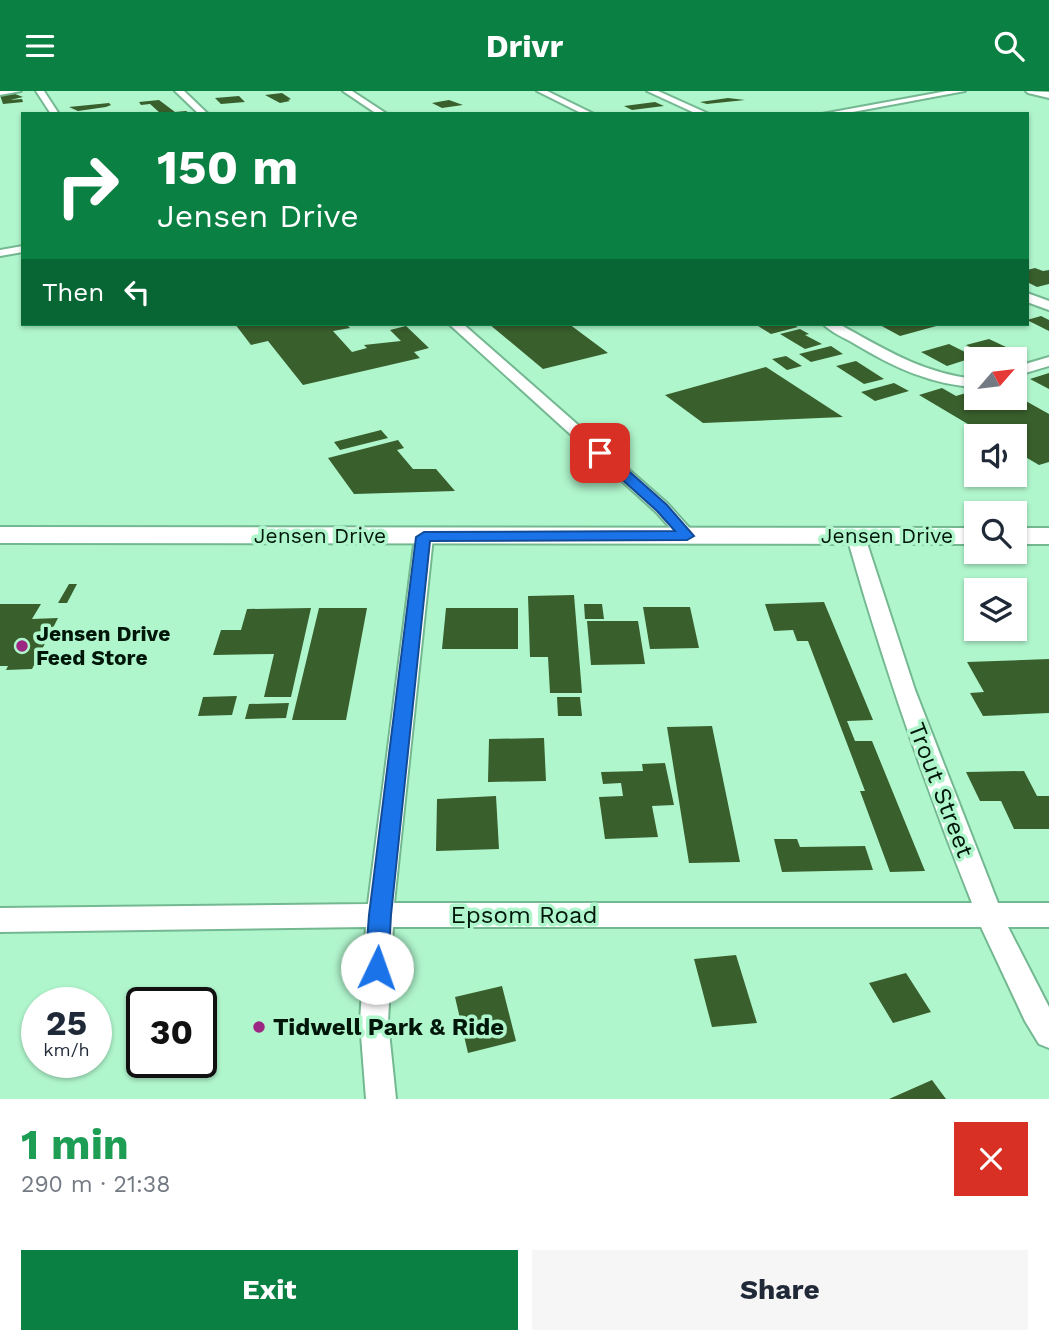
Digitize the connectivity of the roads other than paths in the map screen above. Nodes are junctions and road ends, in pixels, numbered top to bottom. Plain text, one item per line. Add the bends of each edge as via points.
1 (17, 91) edge
2 (40, 91) edge
3 (179, 91) edge
4 (347, 91) edge
5 (541, 91) edge
6 (651, 91) edge
7 (961, 91) edge
8 (1032, 91) edge
9 (0, 93) edge
10 (1049, 95) edge
11 (54, 112) edge
12 (202, 112) edge
13 (380, 112) edge
14 (586, 112) edge
15 (700, 112) edge
16 (838, 112) edge
17 (21, 249) edge
18 (0, 253) edge
19 (1029, 298) edge
20 (1049, 306) edge
21 (458, 326) edge
22 (834, 326) edge
23 (1049, 361) edge
24 (1027, 368) edge
25 (964, 382) edge
26 (0, 535) edge
27 (1049, 535) edge
28 (687, 536) junction
29 (964, 536) edge
30 (1027, 536) edge
31 (424, 537) junction
32 (856, 537) junction
33 (380, 915) junction
34 (990, 915) junction
35 (1049, 915) edge
36 (0, 920) edge
37 (1049, 1034) edge
38 (381, 1099) edge

1 - 9 street
2 - 11 street
3 - 12 street
4 - 13 street
5 - 14 street
6 - 15 street
7 - 16 street
8 - 10 main road
17 - 18 street
19 - 20 street
21 - 28 street via 662,508
22 - 25 street via 924,375
23 - 24 street
26 - 31 main road, Jensen Drive
27 - 30 main road
28 - 31 main road, Jensen Drive
28 - 32 main road, Jensen Drive
29 - 32 main road, Jensen Drive
31 - 33 street
32 - 34 street, Trout Street via 881,628
33 - 34 street, Epsom Road
33 - 36 street, Epsom Road
33 - 38 street via 374,1022
34 - 35 street, Epsom Road
34 - 37 street, Trout Street

